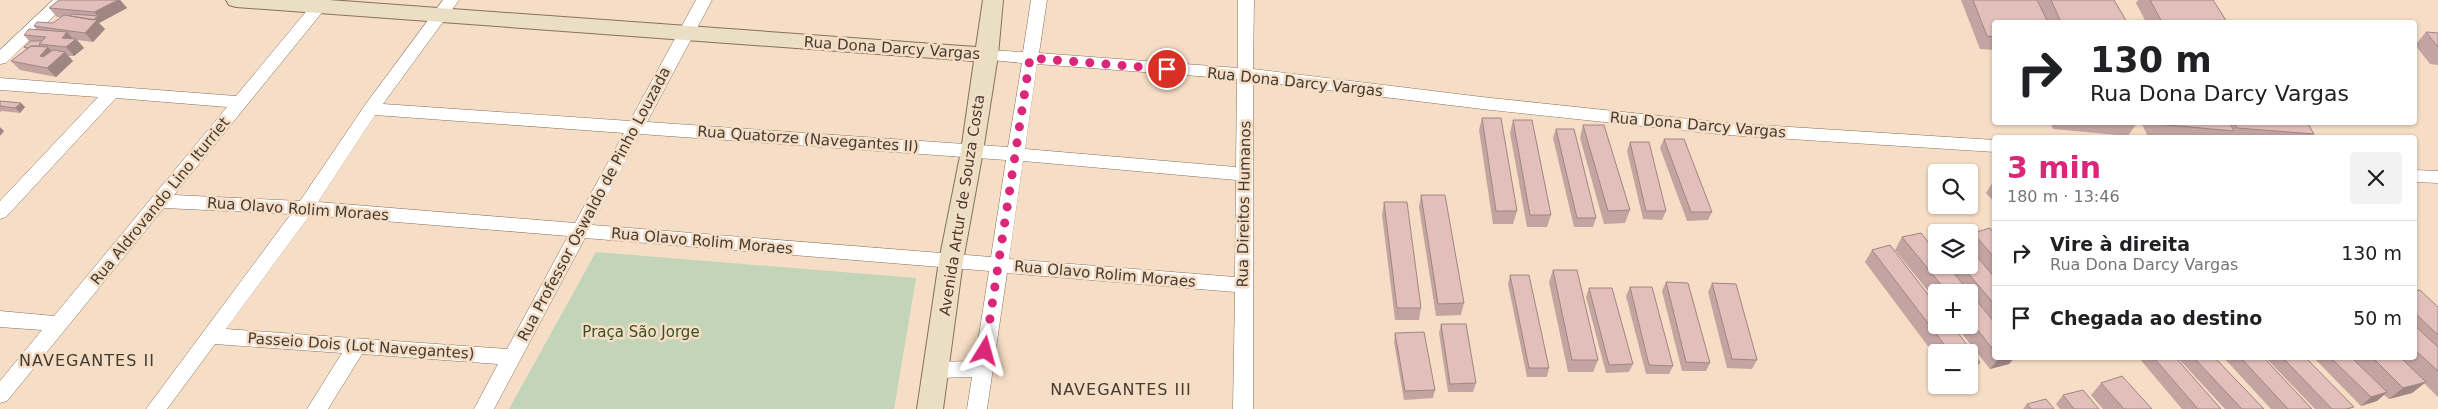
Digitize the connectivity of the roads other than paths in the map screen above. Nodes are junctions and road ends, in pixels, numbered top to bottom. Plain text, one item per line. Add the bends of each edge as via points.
1 (62, 0) edge
2 (236, 0) edge
3 (704, 0) edge
4 (993, 0) edge
5 (1039, 0) edge
6 (1246, 0) edge
7 (291, 2) edge
8 (319, 6) junction
9 (445, 7) edge
10 (686, 33) junction
11 (987, 55) junction
12 (1030, 58) junction
13 (0, 59) edge
14 (1245, 74) junction
15 (0, 84) edge
16 (112, 92) junction
17 (240, 102) junction
18 (371, 109) junction
19 (635, 127) junction
20 (1992, 146) edge
21 (972, 151) junction
22 (1014, 154) junction
23 (1245, 174) junction
24 (2417, 176) edge
25 (2438, 177) edge
26 (160, 201) junction
27 (305, 208) junction
28 (0, 212) edge
29 (580, 230) junction
30 (951, 262) junction
31 (997, 265) junction
32 (1243, 286) junction
33 (0, 319) edge
34 (58, 324) junction
35 (210, 336) junction
36 (357, 346) junction
37 (512, 357) junction
38 (982, 369) junction
39 (936, 370) junction
40 (0, 395) edge
41 (156, 409) edge
42 (317, 409) edge
43 (484, 409) edge
44 (930, 409) edge
45 (977, 409) edge
46 (1244, 409) edge

1 - 13 street
2 - 7 street, Rua Dona Darcy Vargas
3 - 10 street, Rua Professor Oswaldo de Pinho Louzada
4 - 11 street, Avenida Artur de Souza Costa
5 - 12 street
6 - 14 street, Rua Direitos Humanos
7 - 8 street, Rua Dona Darcy Vargas
8 - 9 street, Rua Dona Darcy Vargas
8 - 17 street, Rua Aldrovando Lino Iturriet
9 - 10 street, Rua Dona Darcy Vargas
9 - 18 street
10 - 11 street, Rua Dona Darcy Vargas
10 - 19 street, Rua Professor Oswaldo de Pinho Louzada
11 - 12 street, Rua Dona Darcy Vargas
11 - 21 street, Avenida Artur de Souza Costa
12 - 14 street, Rua Dona Darcy Vargas
12 - 22 street
14 - 20 street, Rua Dona Darcy Vargas via 1482,104 1727,129
14 - 23 street, Rua Direitos Humanos
15 - 16 street
16 - 17 street
16 - 28 street
17 - 26 street, Rua Aldrovando Lino Iturriet
18 - 19 street, Rua Quatorze (Navegantes II)
18 - 27 street
19 - 21 street, Rua Quatorze (Navegantes II)
19 - 29 street, Rua Professor Oswaldo de Pinho Louzada
21 - 22 street, Rua Quatorze (Navegantes II)
21 - 30 street, Avenida Artur de Souza Costa
22 - 23 street, Rua Quatorze (Navegantes II)
22 - 31 street
23 - 32 street, Rua Direitos Humanos
24 - 25 street
26 - 27 street, Rua Olavo Rolim Moraes
26 - 34 street, Rua Aldrovando Lino Iturriet
27 - 29 street, Rua Olavo Rolim Moraes
27 - 35 street
29 - 30 street, Rua Olavo Rolim Moraes
29 - 37 street, Rua Professor Oswaldo de Pinho Louzada
30 - 31 street, Rua Olavo Rolim Moraes
30 - 39 street, Avenida Artur de Souza Costa
31 - 32 street, Rua Olavo Rolim Moraes
31 - 38 street
32 - 46 street, Rua Direitos Humanos
33 - 34 street
34 - 40 street, Rua Aldrovando Lino Iturriet
35 - 36 street, Passeio Dois (Lot Navegantes)
35 - 41 street
36 - 37 street, Passeio Dois (Lot Navegantes)
36 - 42 street
37 - 43 street, Rua Professor Oswaldo de Pinho Louzada
38 - 39 street
38 - 45 street
39 - 44 street, Avenida Artur de Souza Costa

